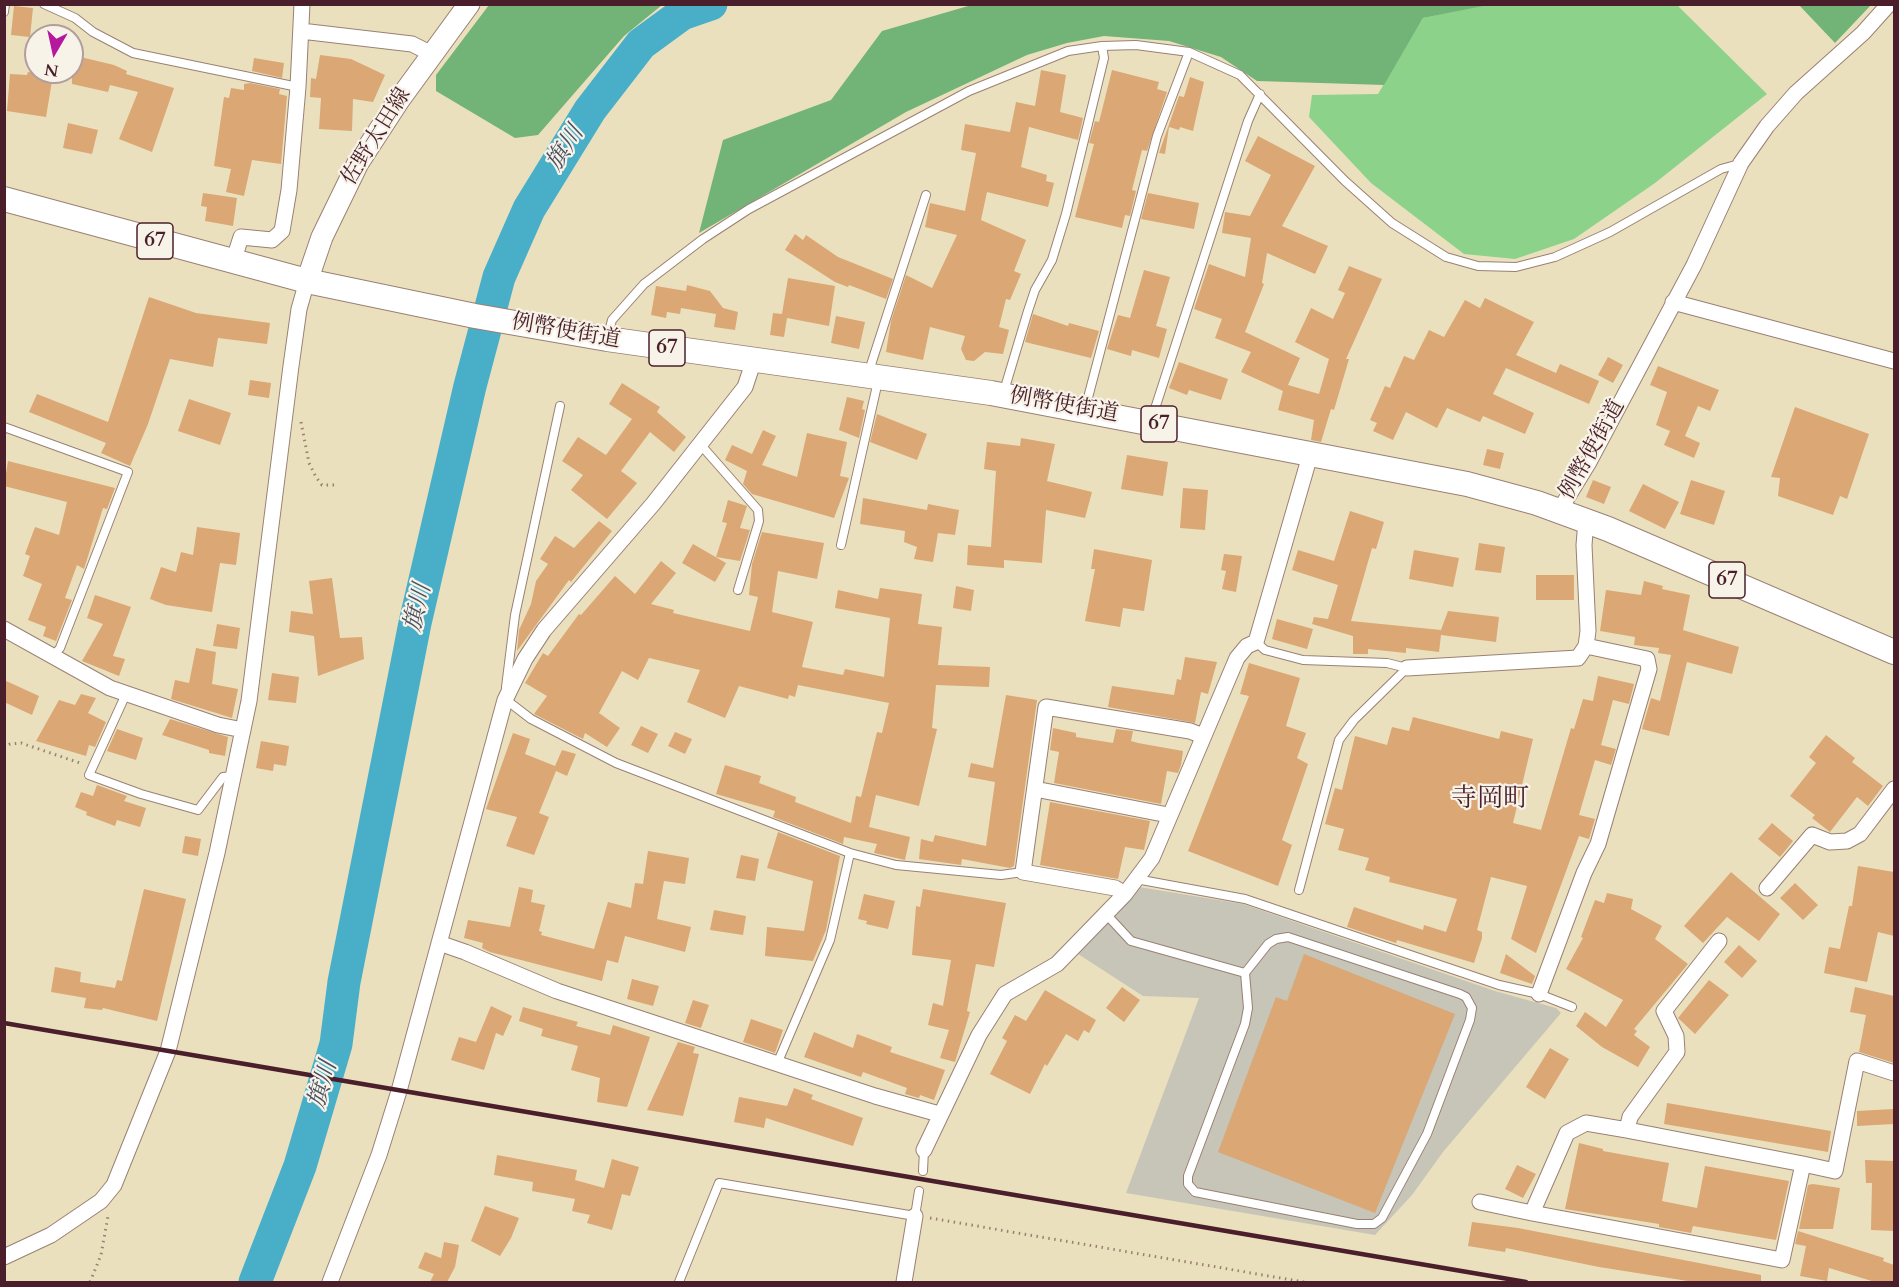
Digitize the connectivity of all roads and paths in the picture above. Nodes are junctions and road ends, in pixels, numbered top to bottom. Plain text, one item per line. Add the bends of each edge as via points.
1 (5, 4) edge
2 (44, 4) edge
3 (302, 4) edge
4 (470, 4) edge
5 (1889, 4) edge
6 (4, 12) edge
7 (302, 31) junction
8 (1102, 46) junction
9 (1189, 52) junction
10 (432, 54) junction
11 (298, 87) junction
12 (1260, 94) junction
13 (1741, 163) junction
14 (926, 195) dead end
15 (4, 199) edge
16 (233, 262) junction
17 (307, 281) junction
18 (1673, 302) junction
19 (607, 339) junction
20 (754, 360) junction
21 (1894, 361) edge
22 (873, 376) junction
23 (288, 387) junction
24 (1004, 396) junction
25 (560, 406) dead end
26 (1085, 410) junction
27 (1151, 422) junction
28 (4, 427) edge
29 (700, 444) junction
30 (1311, 452) junction
31 (338, 485) dead end
32 (1559, 511) junction
33 (1586, 520) junction
34 (841, 545) dead end
35 (738, 590) dead end
36 (4, 629) edge
37 (1256, 642) junction
38 (1586, 646) junction
39 (1894, 652) edge
40 (54, 655) junction
41 (1407, 668) junction
42 (126, 694) junction
43 (505, 700) junction
44 (243, 730) junction
45 (1203, 736) junction
46 (4, 748) edge
47 (93, 768) junction
48 (235, 776) junction
49 (1035, 789) junction
50 (1894, 789) edge
51 (1168, 815) junction
52 (850, 853) junction
53 (1023, 872) junction
54 (1136, 879) junction
55 (1767, 888) dead end
56 (1299, 890) dead end
57 (1125, 894) junction
58 (1106, 914) junction
59 (1719, 941) dead end
60 (439, 944) junction
61 (1245, 973) junction
62 (1539, 994) junction
63 (1572, 1007) dead end
64 (777, 1064) junction
65 (1894, 1073) edge
66 (939, 1114) junction
67 (1627, 1130) junction
68 (924, 1150) joint
69 (1803, 1164) junction
70 (923, 1171) dead end
71 (114, 1185) junction
72 (919, 1191) dead end
73 (1480, 1202) dead end
74 (1532, 1213) junction
75 (915, 1216) junction
76 (4, 1257) edge
77 (90, 1282) edge
78 (330, 1282) edge
79 (679, 1282) edge
80 (904, 1282) edge
81 (1304, 1282) edge

1 - 6 lane
2 - 11 lane via 133,53
3 - 7 street
4 - 10 main road, 佐野太田線
5 - 13 street, 例幣使街道 via 1796,93
7 - 10 street via 412,44
7 - 11 street
8 - 9 lane via 1136,45
8 - 19 lane via 1068,51 969,91 749,209 644,284 612,320
8 - 24 lane via 1104,58 1066,214 1052,260 1031,301
9 - 12 lane via 1240,75
9 - 26 lane via 1157,136
10 - 17 main road, 佐野太田線 via 349,179
11 - 16 street via 282,231 272,240 241,237
12 - 13 lane via 1392,223 1446,256 1494,269 1536,263 1564,253 1610,232 1721,169
12 - 27 lane
13 - 18 street, 例幣使街道
14 - 22 lane
15 - 16 main road, 例幣使街道 / 67
16 - 17 main road, 例幣使街道 / 67
17 - 19 main road, 例幣使街道 / 67
17 - 23 street
18 - 21 street
18 - 32 street, 例幣使街道
19 - 20 main road, 例幣使街道 / 67
20 - 22 main road, 例幣使街道 / 67
20 - 29 street via 745,387
22 - 24 main road, 例幣使街道 / 67
22 - 34 lane
23 - 31 path via 299,412 309,463 316,477 322,485
23 - 44 street
24 - 26 main road, 例幣使街道 / 67
25 - 43 lane via 515,615
26 - 27 main road, 例幣使街道 / 67
27 - 30 main road, 例幣使街道 / 67
28 - 40 lane via 128,472
29 - 35 lane via 758,510 759,521
29 - 43 street via 544,630
30 - 32 main road, 例幣使街道 / 67 via 1467,484
30 - 37 street
32 - 33 main road, 67
33 - 38 street
33 - 39 main road, 67
36 - 40 street
37 - 41 lane via 1265,650 1303,660 1387,663
37 - 45 street via 1237,658
38 - 41 street via 1578,658 1570,660
38 - 62 street via 1647,659 1649,669 1598,844
40 - 42 street
41 - 56 lane via 1339,740
42 - 44 street
42 - 47 lane
43 - 52 lane via 531,719 616,763
43 - 60 street
44 - 48 street
45 - 49 street via 1046,708
45 - 51 street
46 - 47 path via 21,743
47 - 48 lane via 89,775 94,779 198,810 223,777
48 - 71 street via 168,1051
49 - 51 street
49 - 53 street
50 - 55 street via 1860,834 1847,841 1830,842 1812,835
51 - 54 street via 1152,858
52 - 53 lane via 896,865 1001,875
52 - 64 lane via 830,940
53 - 57 street via 1115,888
54 - 57 street
54 - 62 lane via 1245,899 1499,985
57 - 58 street
58 - 61 lane via 1131,941
58 - 66 street via 1057,964 1005,994 979,1035
59 - 67 street via 1664,1011 1676,1036 1677,1052 1630,1117
60 - 64 street via 558,991
60 - 78 street via 379,1155
61 - 61 lane via 1245,1024 1188,1184 1195,1192 1374,1224 1382,1218 1427,1134 1470,1020 1470,1002 1460,994 1288,937 1268,944
62 - 63 lane
64 - 66 street
65 - 69 street via 1857,1061 1835,1171
66 - 68 street
67 - 69 street
67 - 74 street via 1586,1123 1567,1133
68 - 70 lane
69 - 74 street via 1782,1260
71 - 76 street via 101,1201 51,1235
71 - 77 path via 101,1255
72 - 75 lane
73 - 74 street
75 - 79 lane via 718,1183
75 - 80 street
75 - 81 path

